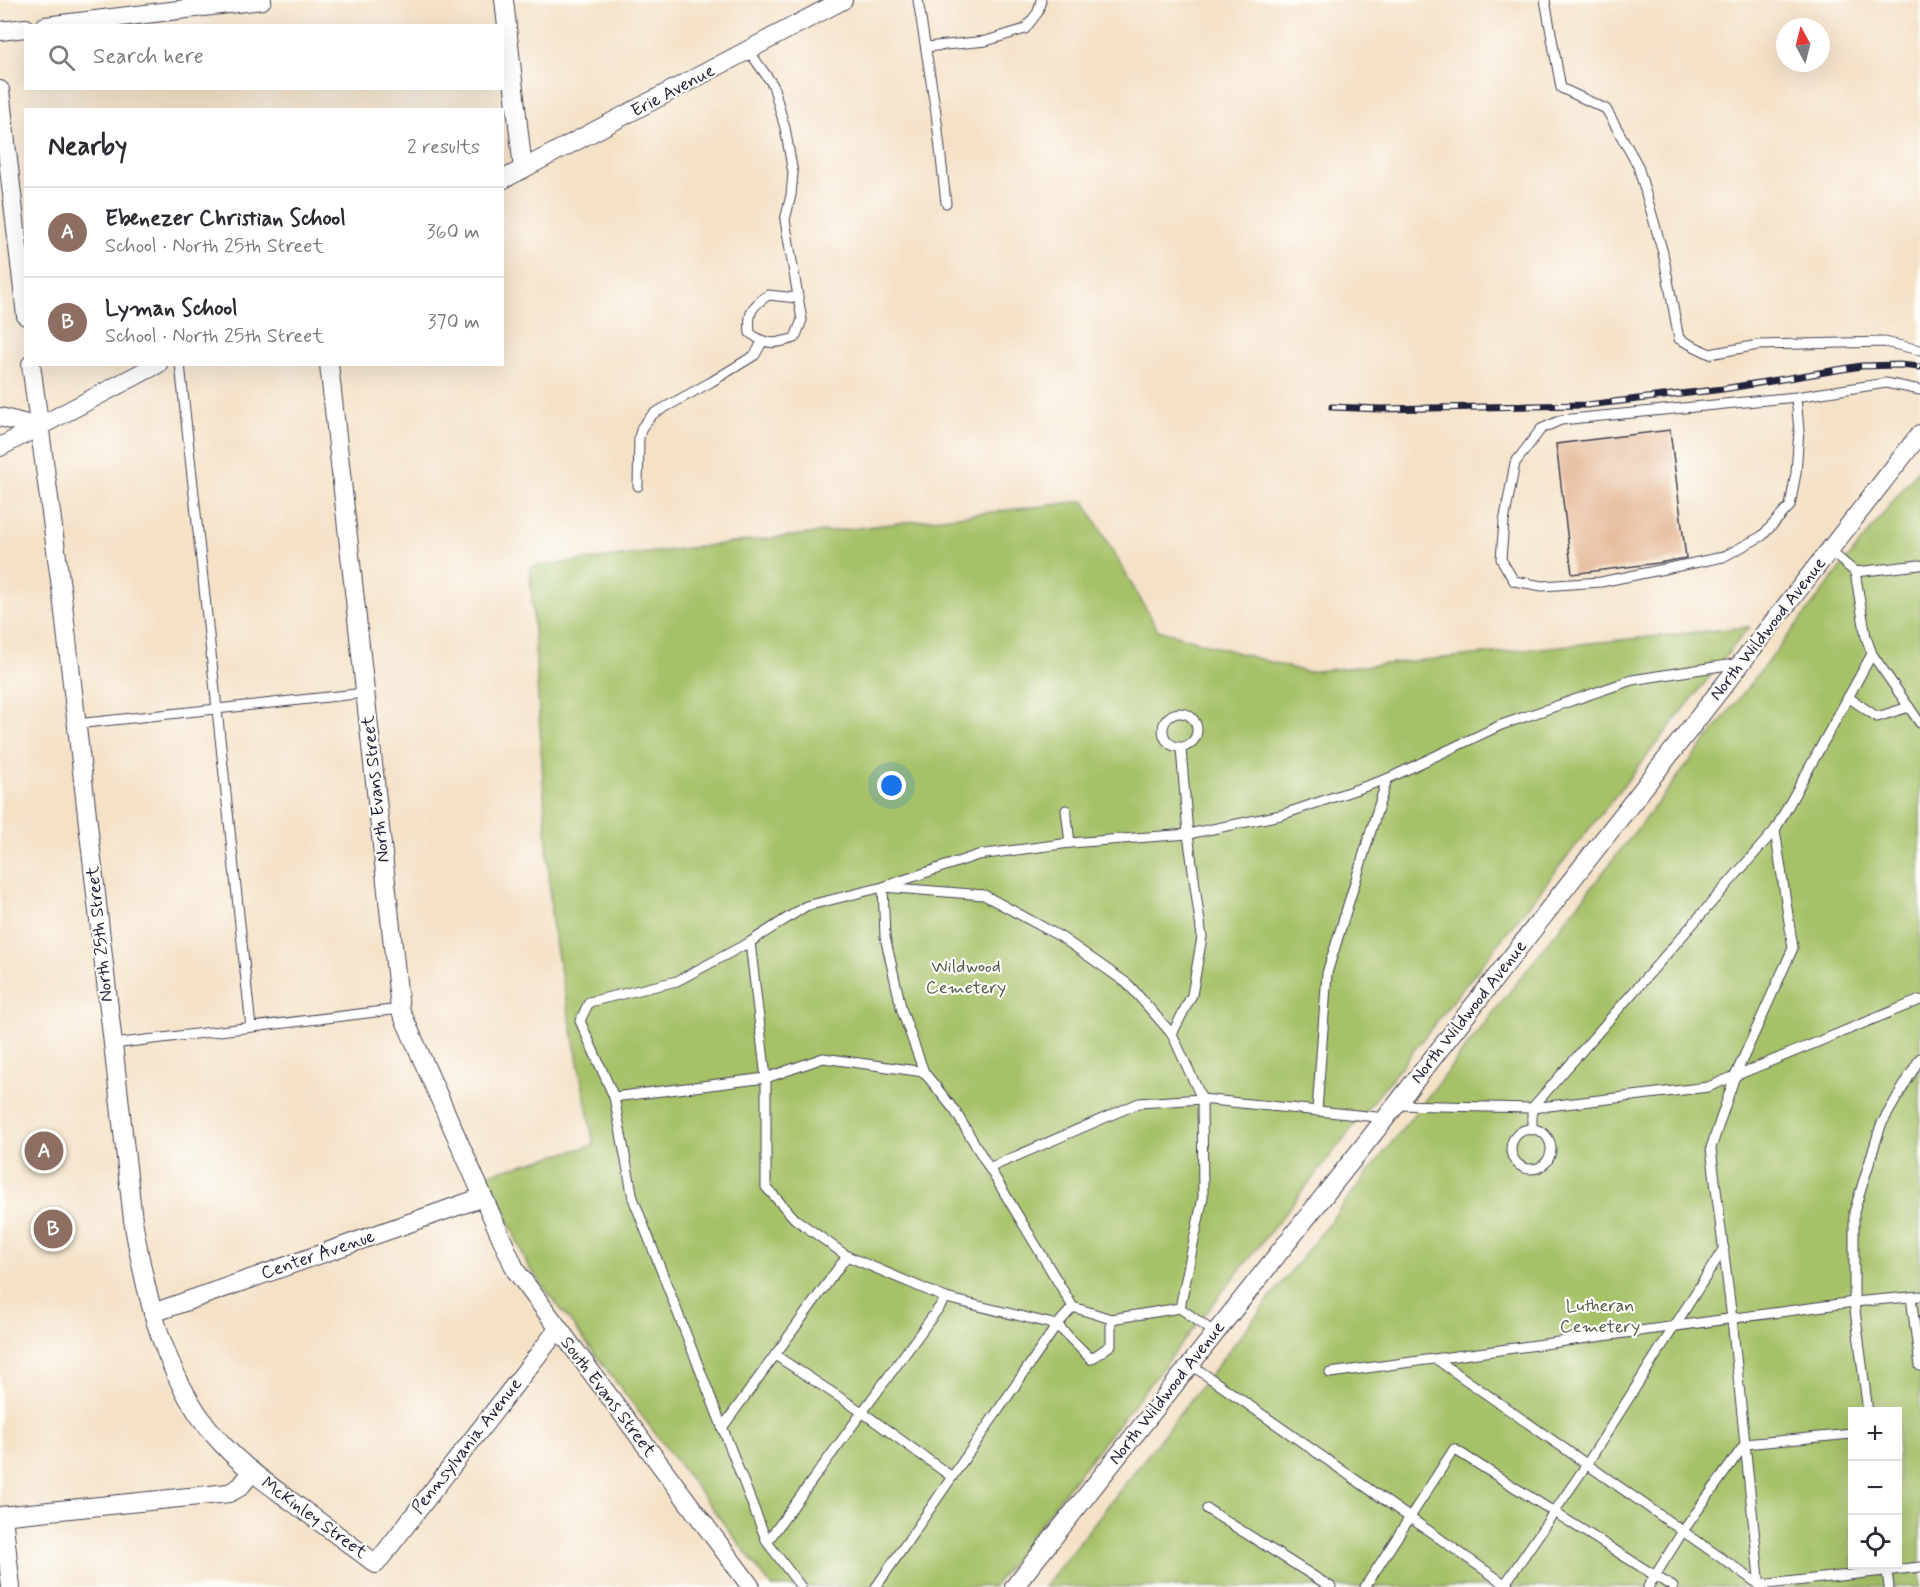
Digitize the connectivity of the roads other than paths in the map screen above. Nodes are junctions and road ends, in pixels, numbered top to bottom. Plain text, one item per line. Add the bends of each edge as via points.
1 (262, 0) edge
2 (504, 0) edge
3 (843, 0) edge
4 (918, 0) edge
5 (1041, 0) edge
6 (1545, 0) edge
7 (62, 24) edge
8 (24, 28) edge
9 (0, 31) edge
10 (926, 47) junction
11 (749, 51) junction
12 (0, 90) edge
13 (523, 169) junction
14 (504, 179) edge
15 (946, 203) dead end
16 (797, 298) junction
17 (24, 299) edge
18 (762, 342) junction
19 (1920, 350) edge
20 (31, 366) edge
21 (154, 366) edge
22 (180, 366) edge
23 (329, 366) edge
24 (1920, 390) edge
25 (1796, 396) junction
26 (0, 417) edge
27 (38, 427) junction
28 (1920, 434) edge
29 (0, 447) edge
30 (638, 486) dead end
31 (1829, 550) junction
32 (1920, 565) edge
33 (1855, 572) junction
34 (1872, 654) junction
35 (1742, 663) junction
36 (365, 693) junction
37 (1848, 697) junction
38 (1909, 707) junction
39 (217, 708) junction
40 (1920, 723) edge
41 (76, 724) junction
42 (1181, 747) dead end
43 (1387, 779) junction
44 (1066, 810) dead end
45 (1776, 830) junction
46 (1188, 834) junction
47 (1070, 843) junction
48 (883, 887) junction
49 (750, 942) junction
50 (1920, 1000) edge
51 (400, 1009) junction
52 (251, 1027) junction
53 (1172, 1034) junction
54 (113, 1044) junction
55 (1920, 1058) edge
56 (924, 1072) junction
57 (1736, 1076) junction
58 (766, 1078) junction
59 (614, 1097) junction
60 (1202, 1099) junction
61 (1532, 1108) junction
62 (1317, 1111) junction
63 (1391, 1111) junction
64 (1532, 1130) junction
65 (989, 1168) junction
66 (483, 1197) junction
67 (1724, 1248) junction
68 (847, 1256) junction
69 (1916, 1296) edge
70 (946, 1298) junction
71 (1854, 1302) junction
72 (1073, 1307) junction
73 (1180, 1308) junction
74 (153, 1312) junction
75 (1111, 1319) junction
76 (1732, 1319) junction
77 (1057, 1325) junction
78 (1676, 1326) junction
79 (558, 1329) junction
80 (1215, 1333) junction
81 (775, 1355) junction
82 (1436, 1359) junction
83 (1190, 1365) junction
84 (1920, 1366) edge
85 (1330, 1373) dead end
86 (1867, 1407) edge
87 (862, 1412) junction
88 (723, 1428) junction
89 (1848, 1434) edge
90 (1745, 1444) junction
91 (1587, 1464) junction
92 (252, 1472) junction
93 (952, 1477) junction
94 (1207, 1509) dead end
95 (1554, 1512) junction
96 (1, 1516) edge
97 (1410, 1518) junction
98 (1683, 1531) junction
99 (767, 1542) junction
100 (376, 1564) joint
101 (1920, 1567) edge
102 (1902, 1568) edge
103 (1880, 1569) edge
104 (1887, 1569) edge
105 (1655, 1576) junction
106 (1507, 1586) edge
107 (1760, 1586) edge
108 (11, 1587) edge
109 (751, 1587) edge
110 (801, 1587) edge
111 (876, 1587) edge
112 (1014, 1587) edge
113 (1331, 1587) edge
114 (1365, 1587) edge
115 (1648, 1587) edge
116 (1673, 1587) edge
117 (1889, 1587) edge

1 - 7 street
2 - 13 street
3 - 11 street, Erie Avenue
4 - 10 lane
5 - 10 lane via 1038,12 1025,29 986,41
6 - 19 lane via 1561,88 1606,109 1638,166 1663,253 1679,339 1710,354 1758,345 1872,342
8 - 9 street
10 - 15 lane
11 - 13 street, Erie Avenue
11 - 16 lane via 773,85 785,128 793,173 785,220
12 - 17 street
13 - 14 street, Erie Avenue
16 - 18 lane via 802,320 795,338
16 - 18 lane via 768,295 755,304 748,318 750,333
18 - 30 lane via 755,355 653,414 639,437
20 - 27 street, North 25th Street
21 - 27 street
22 - 39 lane
23 - 36 street, North Evans Street
24 - 25 lane via 1886,383
25 - 25 lane via 1561,420 1541,429 1515,463 1504,522 1501,559 1514,581 1542,586 1601,582 1723,557 1762,536 1790,506 1799,431
26 - 27 street
27 - 29 street
27 - 41 street, North 25th Street
28 - 31 street, North Wildwood Avenue
31 - 33 lane
31 - 35 street, North Wildwood Avenue
32 - 33 lane
33 - 34 lane
34 - 37 lane
34 - 38 lane
35 - 43 lane via 1632,680 1501,725
35 - 63 street, North Wildwood Avenue
36 - 39 lane
36 - 51 street, North Evans Street
37 - 38 lane via 1877,717
37 - 45 lane
38 - 40 lane
39 - 41 lane
39 - 52 lane
41 - 54 street, North 25th Street
42 - 46 lane
43 - 46 lane via 1281,815
43 - 62 lane via 1328,973
44 - 47 lane
45 - 57 lane via 1793,948
45 - 61 lane
46 - 47 lane
46 - 53 lane via 1202,937 1192,995
47 - 48 lane via 978,855
48 - 49 lane via 806,906
48 - 53 lane via 984,895 1061,937 1128,984
48 - 56 lane via 885,937 902,1011
49 - 58 lane
49 - 59 lane via 677,981 589,1002 579,1021
50 - 57 lane
51 - 52 lane
51 - 66 street, North Evans Street
52 - 54 lane
53 - 60 lane
54 - 74 street, North 25th Street via 133,1220
55 - 71 lane via 1881,1125 1854,1212
56 - 58 lane via 823,1058
56 - 65 lane via 955,1111
57 - 61 lane via 1708,1087
57 - 67 lane via 1711,1148
58 - 59 lane
58 - 68 lane via 766,1187 795,1220
59 - 88 lane via 633,1198
60 - 62 lane
60 - 65 lane via 1139,1103
60 - 73 lane via 1203,1197
61 - 63 lane
61 - 64 lane
62 - 63 lane
63 - 80 street, North Wildwood Avenue
64 - 64 lane via 1545,1135 1551,1153 1544,1164 1532,1169 1520,1166 1512,1149 1520,1133
65 - 72 lane
66 - 74 street, Center Avenue
66 - 79 street, South Evans Street via 516,1271
67 - 76 lane
67 - 78 lane
68 - 70 lane
68 - 81 lane
69 - 71 lane
69 - 84 lane
70 - 77 lane
70 - 87 lane
71 - 76 lane
71 - 86 lane
72 - 75 lane
72 - 77 lane
73 - 75 lane
73 - 80 lane
74 - 92 street, North 25th Street via 186,1396 224,1446
75 - 77 lane via 1111,1345 1091,1359
76 - 78 lane
76 - 90 lane
77 - 93 lane
78 - 82 lane
78 - 91 lane
79 - 100 street, Pennsylvania Avenue
79 - 109 street, South Evans Street
80 - 83 street, North Wildwood Avenue
81 - 87 lane
81 - 88 lane
82 - 85 lane
82 - 91 lane
83 - 97 lane
83 - 112 street, North Wildwood Avenue
87 - 93 lane
87 - 99 lane
88 - 99 lane
89 - 90 lane
90 - 98 lane
90 - 107 lane
91 - 95 lane
91 - 98 lane
92 - 96 street via 229,1493
92 - 100 street, McKinley Street
93 - 111 lane
94 - 113 lane
95 - 97 lane via 1454,1449
95 - 105 lane
95 - 106 lane
96 - 108 street
97 - 106 lane
97 - 114 lane
98 - 105 lane
98 - 107 lane
99 - 110 lane
101 - 102 lane
103 - 107 lane
104 - 117 lane
105 - 115 lane
105 - 116 lane

